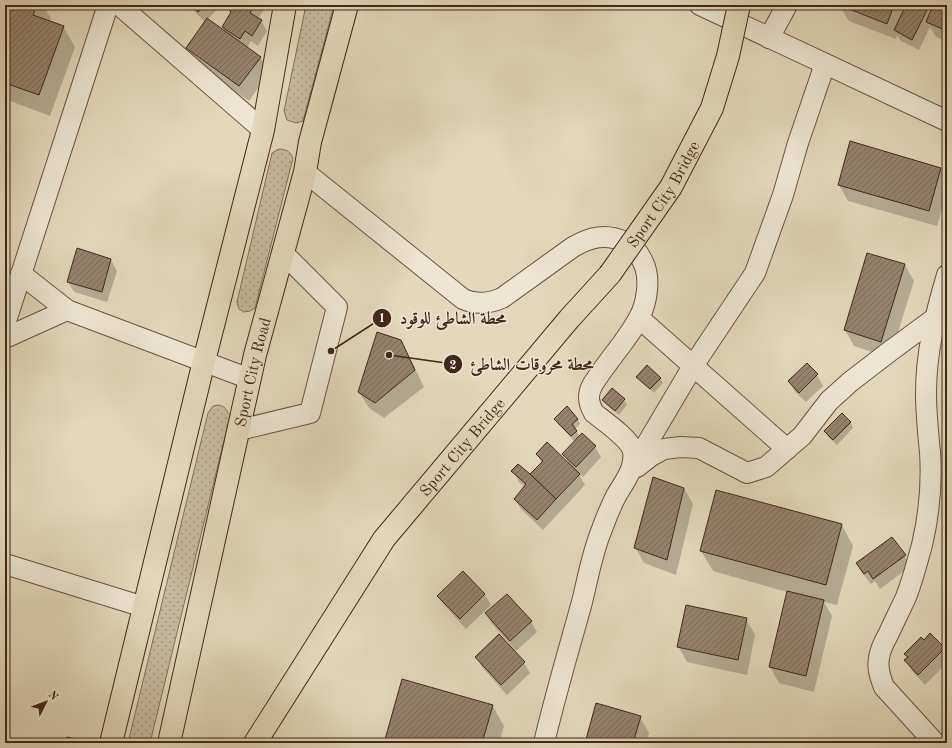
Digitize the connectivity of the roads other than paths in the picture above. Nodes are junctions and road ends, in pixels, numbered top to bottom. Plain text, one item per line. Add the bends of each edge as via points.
1 (108, 5) edge
2 (119, 5) edge
3 (285, 5) edge
4 (347, 5) edge
5 (700, 5) edge
6 (739, 5) edge
7 (787, 5) edge
8 (769, 38) junction
9 (825, 64) junction
10 (947, 121) edge
11 (263, 130) junction
12 (305, 172) junction
13 (283, 253) junction
14 (21, 274) junction
15 (947, 275) edge
16 (67, 310) junction
17 (639, 318) junction
18 (935, 318) junction
19 (5, 324) edge
20 (5, 338) edge
21 (204, 361) junction
22 (693, 366) junction
23 (250, 379) junction
24 (238, 430) junction
25 (787, 449) junction
26 (630, 472) junction
27 (5, 564) edge
28 (144, 607) junction
29 (111, 743) edge
30 (169, 743) edge
31 (255, 743) edge
32 (544, 743) edge
33 (935, 743) edge

1 - 14 street
2 - 11 street
3 - 11 main road
4 - 12 main road, Sport City Road via 310,142
5 - 8 street
6 - 31 main road, Sport City Bridge, bridge via 728,56 712,108 671,187 610,274 384,538
7 - 8 street
8 - 9 street
9 - 10 street
9 - 22 street via 755,273
11 - 21 main road
12 - 13 main road, Sport City Road
12 - 17 street via 469,302 484,304 502,298 581,242 598,237 619,239 630,244 644,265 647,292
13 - 23 main road, Sport City Road
13 - 24 street via 337,307 310,413
14 - 16 street
14 - 19 street
15 - 18 street
16 - 20 street
16 - 21 street
17 - 22 street
17 - 26 street via 588,394 590,407 594,413 630,444 633,451
18 - 25 street via 850,382 829,401 802,436
18 - 33 street via 926,393 930,453 927,515 915,570 906,597 881,649 878,668 884,687
21 - 23 street
21 - 28 main road
22 - 25 street
22 - 26 street
23 - 24 main road, Sport City Road
24 - 30 main road, Sport City Road
25 - 26 street via 766,468 747,473 699,448 681,447 664,449
26 - 32 street via 599,535
27 - 28 street
28 - 29 main road

